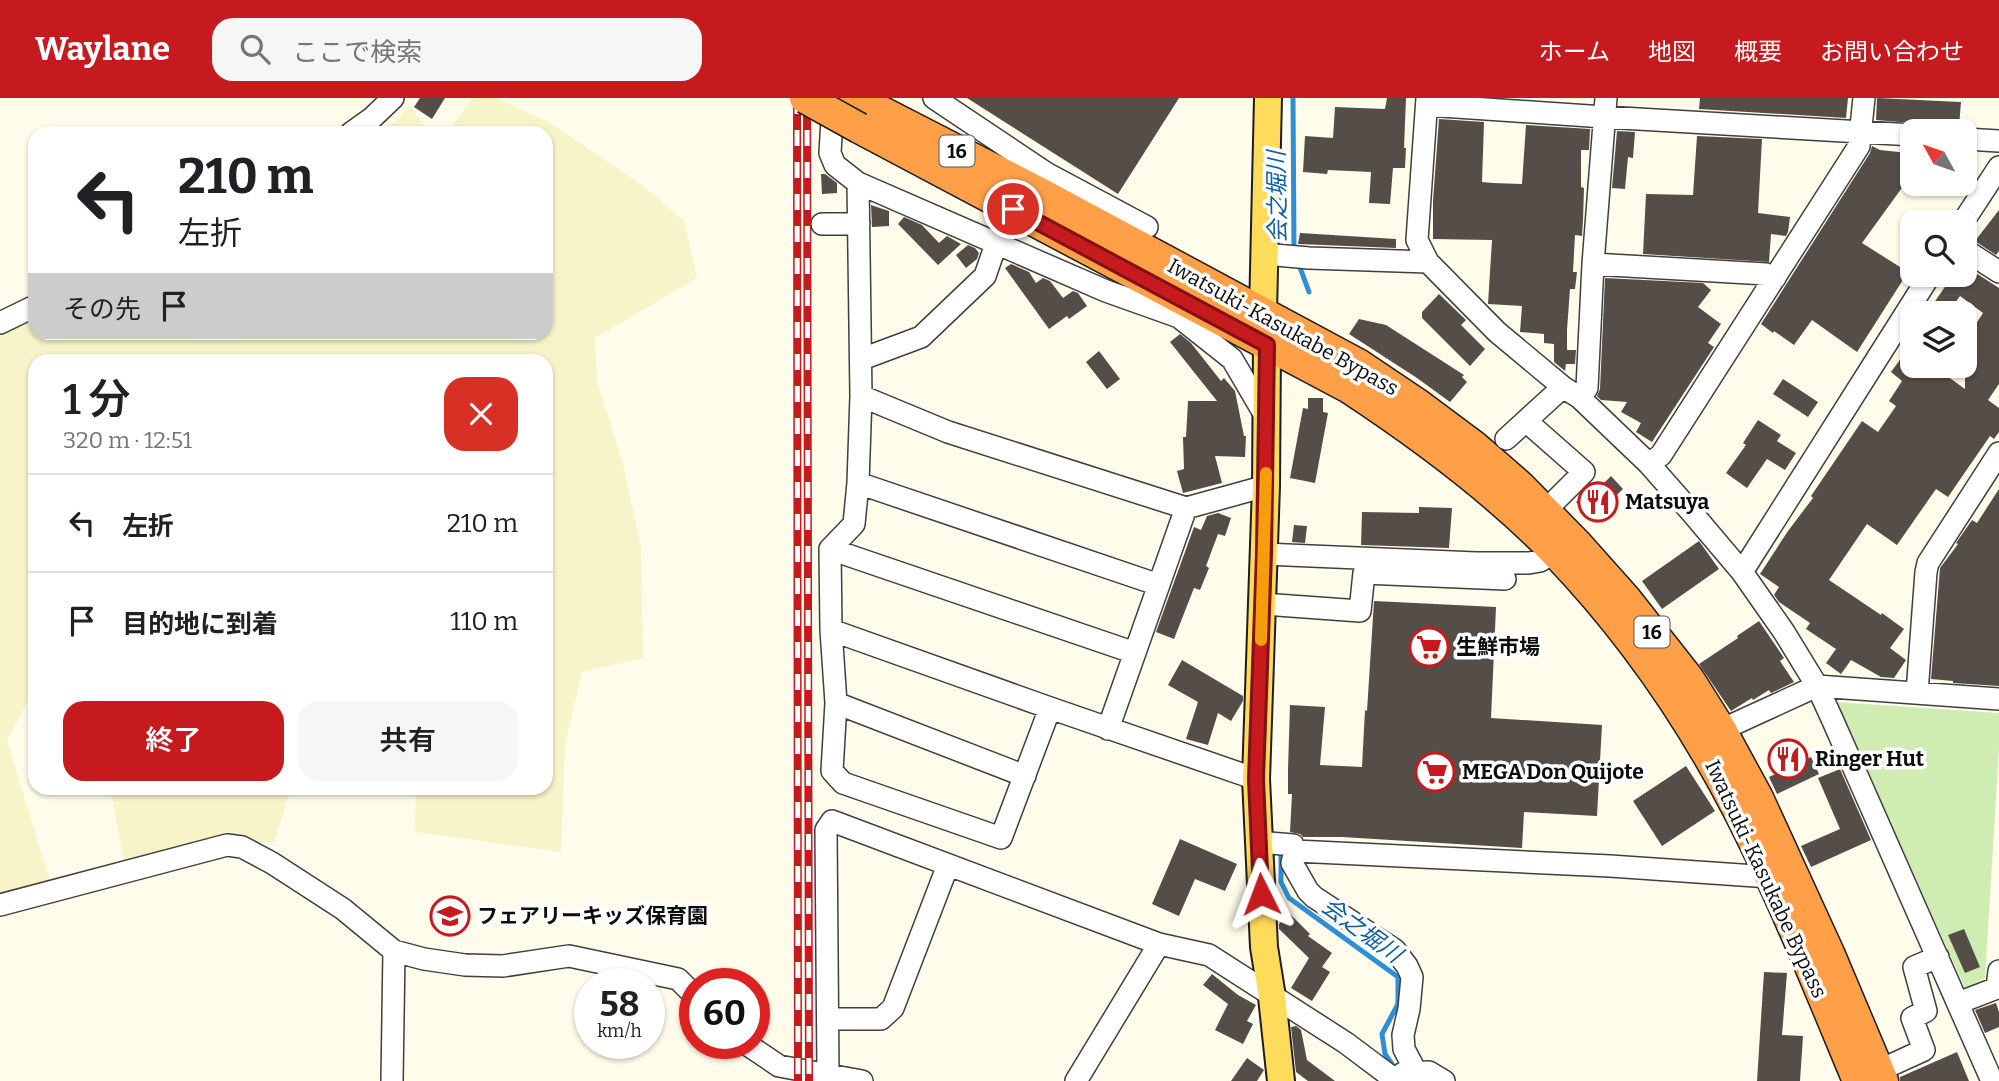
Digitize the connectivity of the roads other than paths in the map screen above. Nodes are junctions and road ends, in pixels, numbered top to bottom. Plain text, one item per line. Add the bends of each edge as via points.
1 (393, 98) edge
2 (805, 98) edge
3 (833, 98) edge
4 (934, 98) edge
5 (1268, 98) edge
6 (1864, 98) edge
7 (1427, 102) edge
8 (1516, 104) edge
9 (1605, 108) edge
10 (862, 111) edge
11 (361, 126) edge
12 (1861, 131) junction
13 (1900, 134) edge
14 (1978, 140) edge
15 (1999, 141) edge
16 (1999, 167) edge
17 (858, 183) junction
18 (1972, 210) edge
19 (822, 224) dead end
20 (859, 224) junction
21 (1147, 227) dead end
22 (996, 244) junction
23 (1275, 255) junction
24 (1977, 258) edge
25 (1428, 261) junction
26 (1593, 264) junction
27 (1999, 272) edge
28 (1774, 278) junction
29 (1922, 287) edge
30 (28, 309) edge
31 (1263, 313) junction
32 (0, 323) edge
33 (1267, 345) junction
34 (862, 359) junction
35 (1572, 393) junction
36 (861, 396) junction
37 (1266, 416) junction
38 (1526, 421) junction
39 (1506, 439) dead end
40 (1999, 453) edge
41 (1649, 464) junction
42 (858, 483) junction
43 (1266, 486) junction
44 (1553, 503) junction
45 (1185, 508) junction
46 (830, 550) junction
47 (1555, 552) junction
48 (1264, 554) junction
49 (1476, 571) junction
50 (1742, 572) junction
51 (1504, 579) dead end
52 (1158, 585) junction
53 (1274, 605) junction
54 (831, 630) junction
55 (1135, 653) junction
56 (1817, 686) junction
57 (1917, 693) junction
58 (1999, 699) edge
59 (836, 703) junction
60 (1050, 709) junction
61 (1108, 729) junction
62 (1721, 730) junction
63 (1025, 776) junction
64 (1256, 779) junction
65 (1259, 842) junction
66 (1295, 851) junction
67 (948, 865) junction
68 (1770, 877) junction
69 (0, 905) edge
70 (1159, 944) junction
71 (394, 951) junction
72 (1938, 957) junction
73 (1999, 971) edge
74 (679, 980) edge
75 (1272, 997) junction
76 (1958, 1003) junction
77 (828, 1018) junction
78 (769, 1059) edge
79 (1398, 1075) edge
80 (828, 1076) junction
81 (1873, 1078) edge
82 (392, 1081) edge
83 (862, 1081) edge
84 (1076, 1081) edge
85 (1281, 1081) edge
86 (1444, 1081) edge
87 (1992, 1081) edge

1 - 11 street
2 - 10 highway, Iwatsuki-Kasukabe Bypass / 16, bridge
3 - 17 street via 830,153 835,164
4 - 21 street via 1046,173
5 - 23 main road
6 - 12 street
7 - 8 street
7 - 25 street via 1417,240
8 - 9 street
9 - 12 street
9 - 26 street
10 - 31 highway, Iwatsuki-Kasukabe Bypass / 16 via 1042,194
10 - 33 highway, Iwatsuki-Kasukabe Bypass / 16
12 - 13 street
12 - 28 street via 1859,146
14 - 15 street
16 - 18 street
17 - 20 street
17 - 22 street
19 - 20 street
20 - 34 street
22 - 34 street via 985,276 921,337
22 - 37 street via 1179,317 1232,359
23 - 25 street
23 - 31 main road
24 - 27 street
25 - 35 street via 1497,332
26 - 28 street
26 - 35 street via 1587,388
28 - 41 street via 1661,455
29 - 50 street
30 - 32 street
31 - 33 main road
31 - 44 highway, Iwatsuki-Kasukabe Bypass / 16 via 1358,364 1474,446 1520,486
33 - 37 main road
33 - 47 highway, Iwatsuki-Kasukabe Bypass / 16 via 1349,388 1404,424
34 - 36 street
35 - 38 street
35 - 41 street
36 - 42 street
36 - 45 street via 948,432
37 - 43 main road
38 - 39 street
38 - 44 street via 1584,472
40 - 57 street via 1928,563
41 - 50 street
42 - 46 street via 854,524
42 - 52 street
43 - 45 street
43 - 48 main road
44 - 62 highway, Iwatsuki-Kasukabe Bypass / 16 via 1577,544 1689,679
45 - 52 street
46 - 54 street
46 - 55 street
47 - 49 street via 1540,561
47 - 68 highway, Iwatsuki-Kasukabe Bypass / 16 via 1669,694 1732,799
48 - 49 street
48 - 53 main road
49 - 51 street
49 - 53 street via 1364,573 1360,611
50 - 56 street
52 - 55 street
53 - 64 main road
54 - 59 street
54 - 60 street
55 - 61 street
56 - 57 street
56 - 62 street
56 - 72 street
57 - 58 street
59 - 63 street
59 - 63 street via 832,771 843,783 1000,838
60 - 61 street
60 - 63 street
61 - 64 street
62 - 81 highway, Iwatsuki-Kasukabe Bypass / 16 via 1758,798 1829,953
64 - 65 main road
65 - 66 street via 1293,845
65 - 75 main road via 1264,947
66 - 68 street via 1610,859 1644,875
66 - 79 street via 1292,863 1308,891 1395,950 1407,966 1412,977
67 - 70 street
67 - 77 street via 893,1008 881,1019
67 - 77 street via 832,821 826,830
68 - 81 highway, Iwatsuki-Kasukabe Bypass / 16 via 1808,962
69 - 71 street via 227,845 272,863 342,909
70 - 75 street via 1209,955
70 - 84 street
71 - 74 street via 465,965 503,966 569,956
71 - 82 street
72 - 76 street
72 - 81 street via 1914,967 1926,1011 1912,1018 1924,1050
73 - 76 street via 1997,988
75 - 79 street
75 - 85 main road
76 - 87 street
77 - 80 street
78 - 80 street via 779,1066
79 - 86 street via 1429,1072
80 - 83 street

